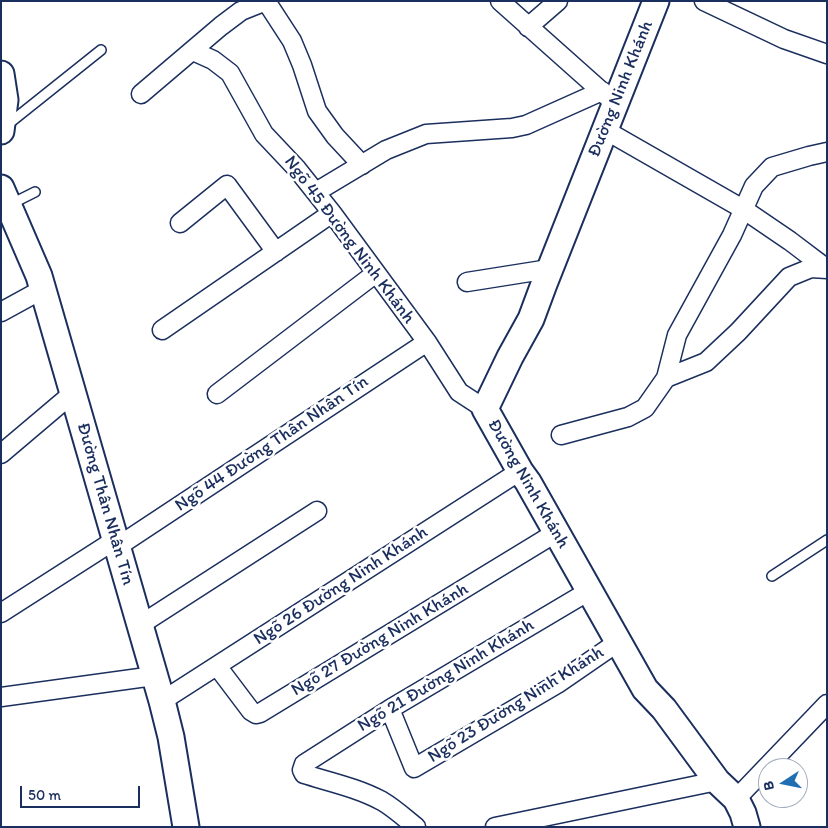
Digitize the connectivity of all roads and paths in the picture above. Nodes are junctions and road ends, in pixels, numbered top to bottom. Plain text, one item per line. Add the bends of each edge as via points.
1 (500, 1) edge
2 (558, 1) edge
3 (656, 1) edge
4 (704, 1) edge
5 (528, 26) junction
6 (101, 50) dead end
7 (192, 51) junction
8 (827, 54) edge
9 (1, 74) edge
10 (141, 94) dead end
11 (608, 97) junction
12 (1, 130) edge
13 (605, 130) junction
14 (827, 152) edge
15 (362, 165) junction
16 (36, 192) dead end
17 (316, 192) junction
18 (5, 199) edge
19 (743, 209) junction
20 (332, 213) junction
21 (180, 223) dead end
22 (276, 252) junction
23 (549, 269) junction
24 (827, 269) edge
25 (376, 273) junction
26 (467, 282) dead end
27 (43, 289) junction
28 (1, 312) edge
29 (162, 330) dead end
30 (427, 342) junction
31 (666, 378) junction
32 (73, 393) junction
33 (217, 394) dead end
34 (485, 410) junction
35 (561, 435) dead end
36 (1, 454) edge
37 (520, 471) junction
38 (317, 511) dead end
39 (557, 532) junction
40 (827, 540) edge
41 (116, 543) junction
42 (772, 576) dead end
43 (589, 591) junction
44 (1, 613) edge
45 (140, 625) junction
46 (618, 642) junction
47 (217, 666) junction
48 (154, 676) junction
49 (1, 697) edge
50 (162, 701) junction
51 (827, 704) edge
52 (390, 709) junction
53 (717, 781) junction
54 (736, 799) junction
55 (186, 827) edge
56 (416, 827) edge
57 (495, 827) edge
58 (747, 827) edge

1 - 5 street
2 - 5 street
3 - 11 street, Đường Ninh Khánh
4 - 8 street via 784,39
5 - 11 street
6 - 12 lane
7 - 10 street
7 - 15 street via 241,11 266,1 292,41 317,110 335,136
7 - 17 street, Ngõ 45 Đường Ninh Khánh via 213,60 230,73 264,134
9 - 12 street via 5,100
11 - 13 street, Đường Ninh Khánh
11 - 15 street via 512,128 426,134 386,150
13 - 19 street
13 - 23 street, Đường Ninh Khánh
14 - 19 street via 772,167 754,186
15 - 17 street
16 - 18 lane
17 - 20 street, Ngõ 45 Đường Ninh Khánh
18 - 27 street, Đường Thân Nhân Tín
19 - 24 street
19 - 31 street via 677,335
20 - 22 street
20 - 25 street, Ngõ 45 Đường Ninh Khánh
21 - 22 street via 227,185
22 - 29 street
23 - 26 street
23 - 34 street, Đường Ninh Khánh via 531,319
24 - 31 street via 812,268 789,277 706,362
25 - 30 street, Ngõ 45 Đường Ninh Khánh
25 - 33 street
27 - 28 street
27 - 32 street, Đường Thân Nhân Tín
30 - 34 street, Ngõ 45 Đường Ninh Khánh via 459,392
30 - 41 street, Ngõ 44 Đường Thân Nhân Tín
31 - 35 street via 644,408 628,417
32 - 36 street
32 - 41 street, Đường Thân Nhân Tín
34 - 37 street, Đường Ninh Khánh
37 - 39 street, Đường Ninh Khánh
37 - 47 street, Ngõ 26 Đường Ninh Khánh
38 - 45 street
39 - 43 street, Đường Ninh Khánh
39 - 47 street, Ngõ 27 Đường Ninh Khánh via 260,713 251,710
40 - 42 lane
41 - 44 street, Ngõ 44 Đường Thân Nhân Tín
41 - 45 street, Đường Thân Nhân Tín
43 - 46 street, Đường Ninh Khánh
43 - 52 street, Ngõ 21 Đường Ninh Khánh
45 - 48 street, Đường Thân Nhân Tín
46 - 52 street, Ngõ 23 Đường Ninh Khánh via 557,684 414,768
46 - 53 street, Đường Ninh Khánh via 645,689 664,709
47 - 50 street, Ngõ 26 Đường Ninh Khánh
48 - 49 street
48 - 50 street, Đường Thân Nhân Tín
50 - 55 street, Đường Thân Nhân Tín
51 - 54 street
52 - 56 street, Ngõ 21 Đường Ninh Khánh via 304,764 302,770 304,774 384,802
53 - 54 street, Đường Ninh Khánh
53 - 57 street
54 - 58 street, Đường Ninh Khánh

